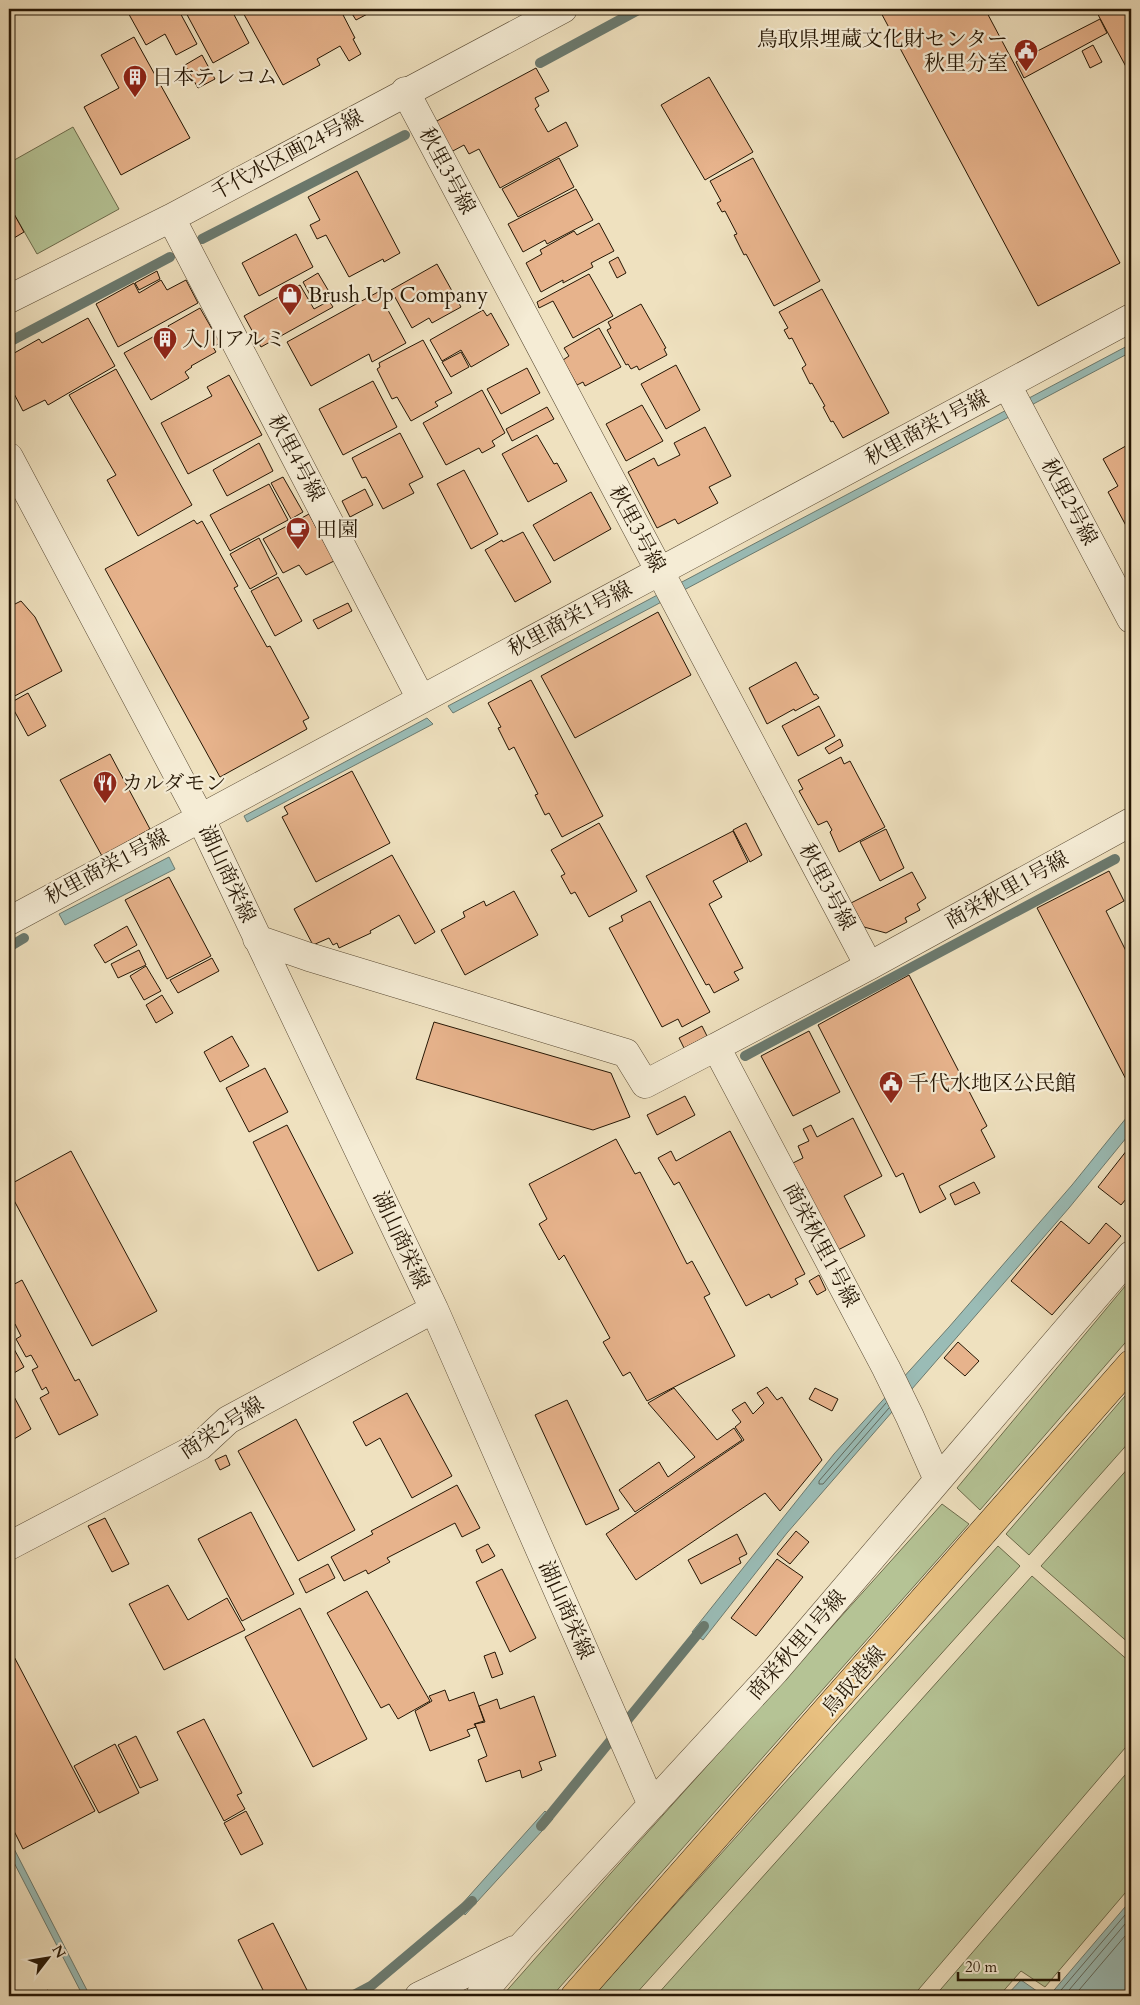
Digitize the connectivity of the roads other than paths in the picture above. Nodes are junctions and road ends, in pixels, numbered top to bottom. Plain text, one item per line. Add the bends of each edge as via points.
1 (563, 9) edge
2 (405, 92) junction
3 (171, 218) junction
4 (9, 299) edge
5 (1131, 318) edge
6 (1007, 385) junction
7 (9, 457) edge
8 (660, 571) junction
9 (1131, 619) edge
10 (421, 698) junction
11 (200, 817) junction
12 (1131, 822) edge
13 (9, 921) edge
14 (257, 939) junction
15 (869, 966) junction
16 (716, 1047) junction
17 (1131, 1255) edge
18 (434, 1309) junction
19 (1131, 1364) edge
20 (938, 1480) junction
21 (9, 1546) edge
22 (652, 1805) junction
23 (522, 1946) junction
24 (418, 1996) edge
25 (480, 1996) edge
26 (575, 1996) edge

1 - 2 street, 千代水区画24号線
2 - 3 street, 千代水区画24号線
2 - 8 street, 秋里3号線
3 - 4 street, 千代水区画24号線
3 - 10 street, 秋里4号線
5 - 6 street, 秋里商栄1号線
6 - 8 street, 秋里商栄1号線
6 - 9 street, 秋里2号線
7 - 11 street, 湖山商栄線
8 - 10 street, 秋里商栄1号線
8 - 15 street, 秋里3号線
10 - 11 street, 秋里商栄1号線
11 - 13 street, 秋里商栄1号線
11 - 14 street, 湖山商栄線
12 - 15 street, 商栄秋里1号線
14 - 16 street via 626,1053 645,1084
14 - 18 street, 湖山商栄線
15 - 16 street, 商栄秋里1号線
16 - 20 street, 商栄秋里1号線 via 890,1376
17 - 20 street
18 - 21 street, 商栄2号線 via 228,1420 200,1446
18 - 22 street, 湖山商栄線
19 - 26 main road, 鳥取港線
20 - 22 street, 商栄秋里1号線 via 775,1671
22 - 23 street
23 - 24 street
23 - 25 street

